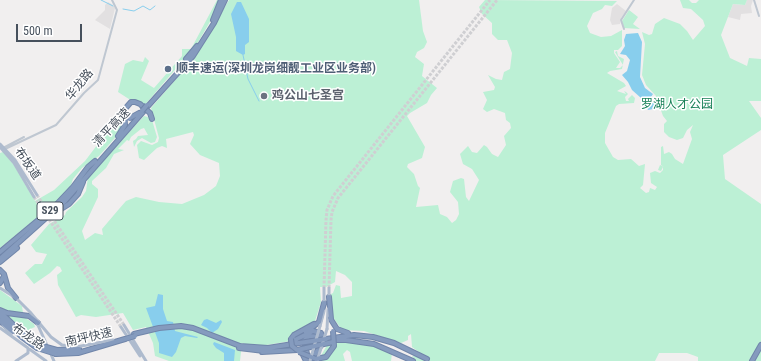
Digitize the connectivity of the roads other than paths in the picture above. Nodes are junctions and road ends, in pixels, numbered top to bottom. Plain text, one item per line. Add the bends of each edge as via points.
1 (112, 0) edge
2 (634, 0) edge
3 (754, 0) edge
4 (223, 1) edge
5 (758, 16) dead end
6 (213, 21) junction
7 (624, 28) dead end
8 (175, 76) junction
9 (148, 106) junction
10 (142, 111) junction
11 (152, 118) junction
12 (113, 142) junction
13 (8, 146) junction
14 (2, 147) edge
15 (9, 153) junction
16 (103, 155) junction
17 (95, 162) junction
18 (88, 173) junction
19 (0, 252) edge
20 (0, 257) edge
21 (0, 262) edge
22 (0, 271) edge
23 (0, 283) edge
24 (0, 288) edge
25 (324, 288) tunnel mouth
26 (329, 288) tunnel mouth
27 (16, 298) junction
28 (329, 298) junction
29 (324, 303) junction
30 (0, 311) edge
31 (30, 312) junction
32 (330, 318) junction
33 (0, 320) edge
34 (38, 324) junction
35 (122, 326) tunnel mouth
36 (0, 328) edge
37 (316, 331) junction
38 (307, 337) junction
39 (125, 338) junction
40 (379, 338) junction
41 (326, 339) junction
42 (113, 340) junction
43 (292, 341) junction
44 (19, 342) junction
45 (334, 342) junction
46 (366, 342) junction
47 (299, 344) junction
48 (43, 345) junction
49 (761, 346) edge
50 (30, 347) junction
51 (276, 347) junction
52 (253, 350) junction
53 (57, 352) junction
54 (270, 352) junction
55 (35, 353) junction
56 (27, 355) junction
57 (42, 358) junction
58 (427, 359) dead end
59 (17, 361) edge
60 (48, 361) edge
61 (53, 361) edge
62 (145, 361) edge
63 (310, 361) edge
64 (317, 361) edge
65 (412, 361) edge
66 (753, 361) edge

1 - 13 street, 华龙路 via 116,10 98,80 56,124
1 - 13 street, 华龙路 via 117,10 101,74 93,86 56,125
2 - 7 street via 621,20
3 - 5 street
4 - 6 highway
4 - 6 highway, 清平高速 / S29
6 - 8 highway, 清平高速 / S29 via 197,51
6 - 9 highway, 清平高速 / S29 via 192,53
8 - 9 highway, 清平高速 / S29
8 - 11 highway via 150,107
9 - 10 highway, 清平高速 / S29, bridge
10 - 11 highway via 130,118 124,113 130,104 135,103
10 - 12 highway, 清平高速 / S29
10 - 16 highway, 清平高速 / S29
11 - 12 highway via 139,103 130,103 123,111 126,122 124,128
11 - 16 highway via 148,115 142,116
12 - 17 highway, 清平高速 / S29
13 - 14 street
13 - 15 street
14 - 15 main road, 布坂道
14 - 15 main road, 布坂道 via 36,196
16 - 18 highway, 清平高速 / S29
17 - 19 highway via 55,206
17 - 20 highway, 清平高速 / S29 via 62,201
18 - 20 highway, 清平高速 / S29 via 63,203
18 - 21 highway via 78,194 69,204 47,219
22 - 23 highway via 4,277
22 - 27 highway
24 - 27 main road, 布龙路
25 - 29 main road
26 - 28 main road
27 - 31 main road, 布龙路
28 - 32 highway
28 - 64 main road, bridge via 327,329
29 - 43 highway via 320,319
29 - 63 main road, bridge
30 - 34 highway via 29,316
30 - 48 highway via 23,334
31 - 34 main road, 布龙路
31 - 42 main road via 54,340 66,346 76,347
32 - 40 highway via 340,332 365,333
32 - 54 highway, bridge via 334,346 326,357 316,359 299,352
33 - 44 main road
33 - 50 highway
33 - 50 highway
34 - 48 main road, 布龙路
35 - 62 main road
36 - 44 main road, 布龙路
37 - 38 highway
37 - 43 highway
37 - 63 highway via 322,334 323,340
38 - 41 highway, bridge
38 - 63 highway via 303,344
39 - 42 highway, 南坪快速
39 - 52 highway, bridge via 148,331 193,329 240,349
39 - 53 highway, 南坪快速 via 72,354
40 - 41 highway via 348,335
40 - 58 highway
41 - 46 highway
41 - 47 highway, bridge
42 - 53 highway, 南坪快速 via 78,350
43 - 45 highway, bridge via 292,346 299,350
43 - 51 highway
44 - 50 main road, 布龙路
45 - 46 highway
45 - 63 highway via 322,347
46 - 65 highway
47 - 51 highway
47 - 52 highway
48 - 50 highway
48 - 53 highway, bridge
48 - 57 main road
48 - 61 main road, 布龙路
49 - 66 highway
50 - 55 main road, 布龙路
50 - 56 main road
51 - 52 highway
52 - 54 highway
54 - 63 highway via 297,350
55 - 56 main road
55 - 57 main road, 布龙路
56 - 59 main road
57 - 60 main road, 布龙路
60 - 61 main road

